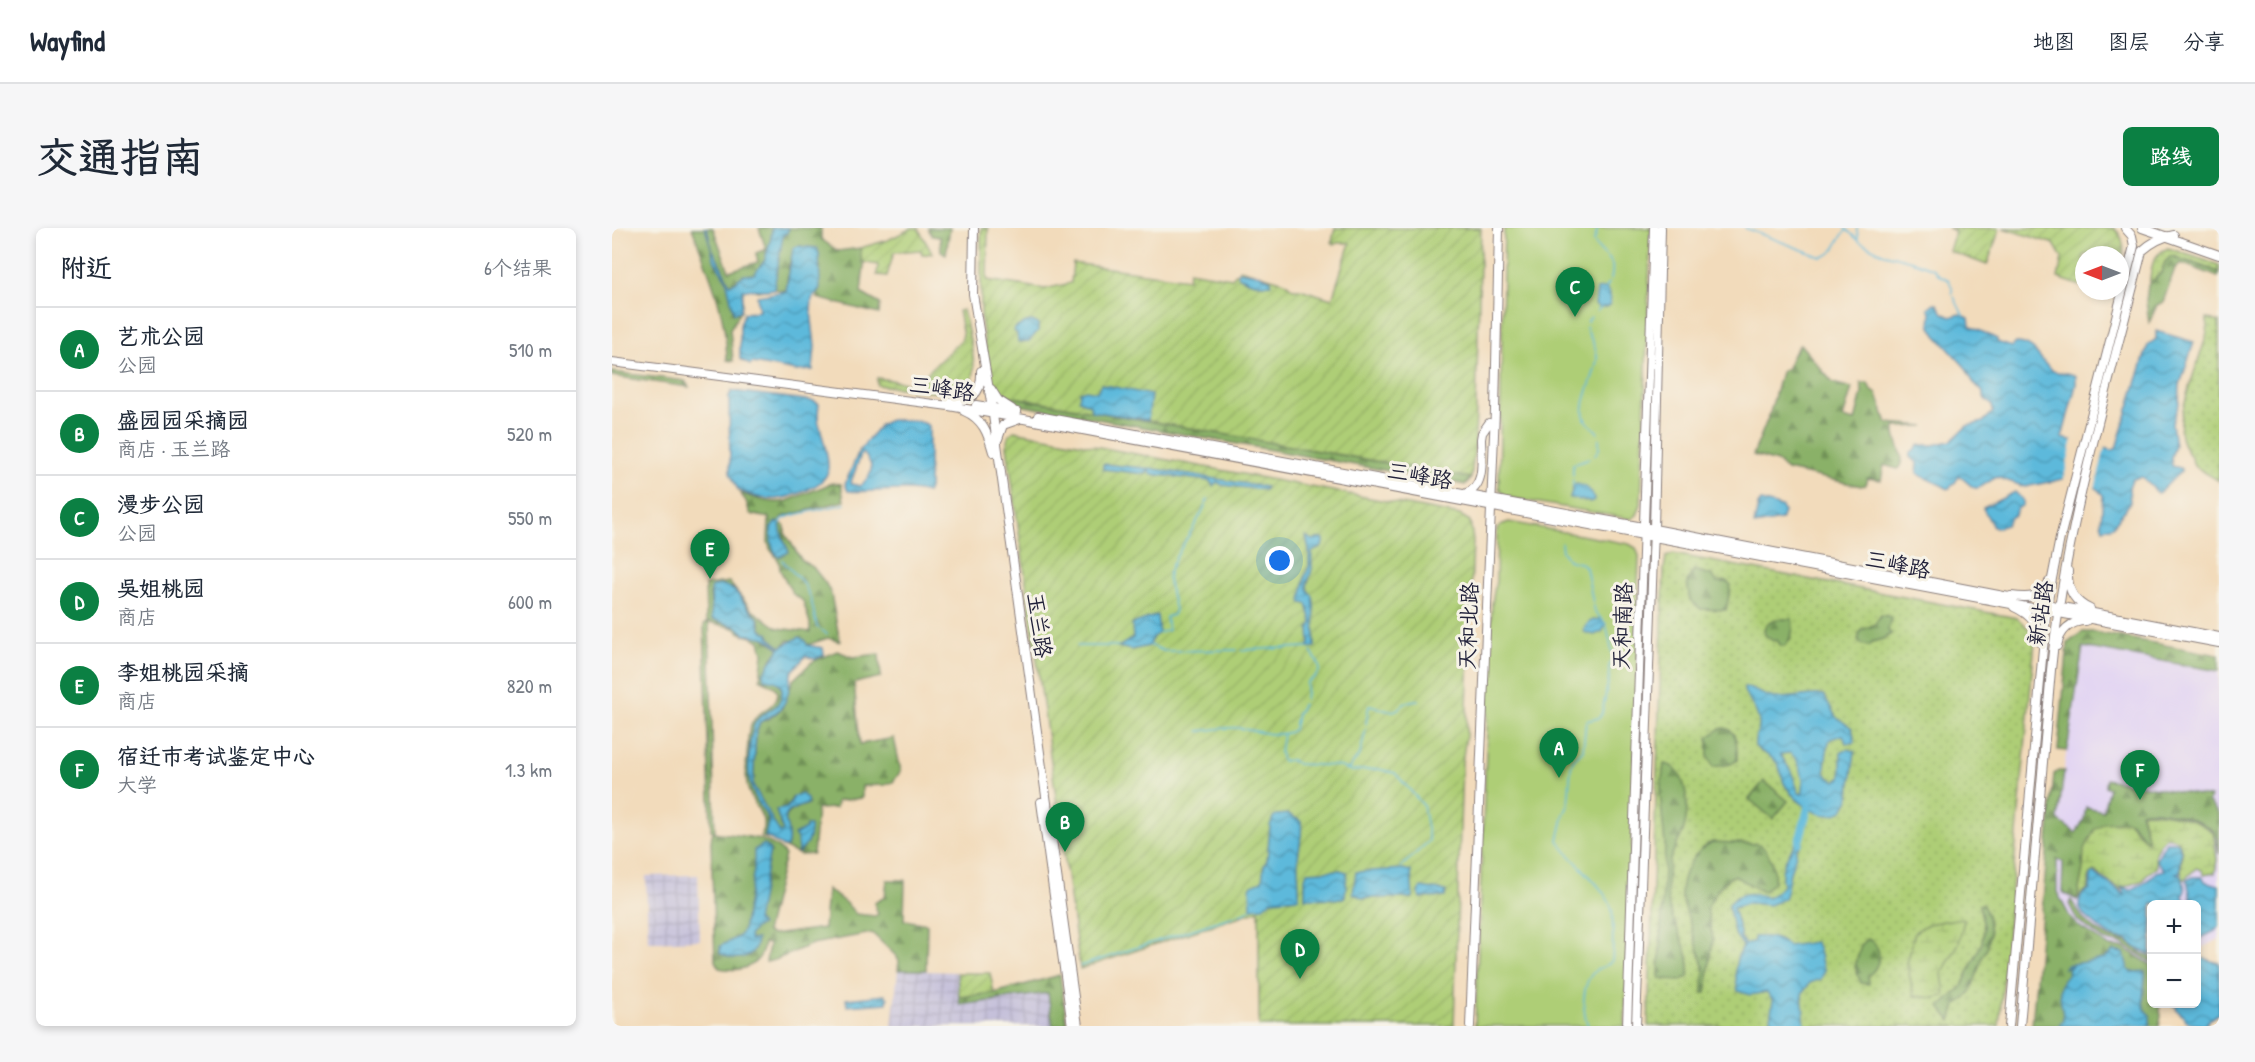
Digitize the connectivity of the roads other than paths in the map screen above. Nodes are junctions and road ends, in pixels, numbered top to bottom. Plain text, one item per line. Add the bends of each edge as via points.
1 (972, 228) edge
2 (1494, 228) edge
3 (1499, 228) edge
4 (1654, 228) edge
5 (1661, 228) edge
6 (2125, 228) edge
7 (2142, 228) edge
8 (2155, 228) edge
9 (2170, 235) junction
10 (2219, 250) edge
11 (2219, 255) edge
12 (612, 357) edge
13 (612, 362) edge
14 (983, 371) junction
15 (948, 404) junction
16 (990, 410) junction
17 (1025, 416) junction
18 (1490, 423) junction
19 (996, 452) junction
20 (1462, 495) junction
21 (1489, 502) junction
22 (1643, 531) junction
23 (1654, 533) junction
24 (2058, 546) junction
25 (2069, 548) junction
26 (1993, 597) junction
27 (2047, 607) junction
28 (2057, 609) junction
29 (2120, 621) junction
30 (2219, 637) edge
31 (2219, 643) edge
32 (2041, 668) junction
33 (2051, 670) junction
34 (1072, 1026) edge
35 (1078, 1026) edge
36 (1465, 1026) edge
37 (1470, 1026) edge
38 (1627, 1026) edge
39 (1636, 1026) edge
40 (2009, 1026) edge
41 (2020, 1026) edge

1 - 14 street, 玉兰路 via 970,296
2 - 18 street, 天和北路
3 - 21 street, 天和北路
4 - 22 street, 天和南路
5 - 23 street, 天和南路
6 - 24 street, 新站路 via 2134,246
7 - 9 street
8 - 9 street
9 - 10 street
9 - 11 street
9 - 25 street, 新站路 via 2151,242 2142,251
12 - 15 street, 三峰路
13 - 15 street, 三峰路
14 - 15 street via 977,393
14 - 16 street, 玉兰路
14 - 17 street via 998,400
15 - 16 street, 三峰路
15 - 19 street via 976,417
16 - 17 street, 三峰路
16 - 19 street, 玉兰路
17 - 19 street via 1003,425
17 - 20 street, 三峰路
17 - 21 street, 三峰路
18 - 20 street via 1482,433 1479,484
18 - 21 street, 天和北路
19 - 34 street, 玉兰路
19 - 35 street, 玉兰路
20 - 21 street, 三峰路
21 - 22 street, 三峰路
21 - 36 street, 天和北路
21 - 37 street, 天和北路
22 - 23 street, 三峰路
22 - 38 street, 天和南路
23 - 26 street, 三峰路
23 - 39 street, 天和南路
24 - 26 street via 2043,592 2031,598
24 - 27 street, 新站路
25 - 28 street, 新站路
25 - 29 street via 2067,577 2072,594 2084,606
26 - 27 street, 三峰路
26 - 32 street via 2032,617 2040,636
27 - 28 street, 三峰路
27 - 32 street, 新站路
28 - 29 street, 三峰路
28 - 33 street, 新站路
29 - 30 street, 三峰路
29 - 31 street, 三峰路
29 - 33 street via 2081,621 2068,626 2058,641
32 - 40 street, 新站路
33 - 41 street, 新站路

